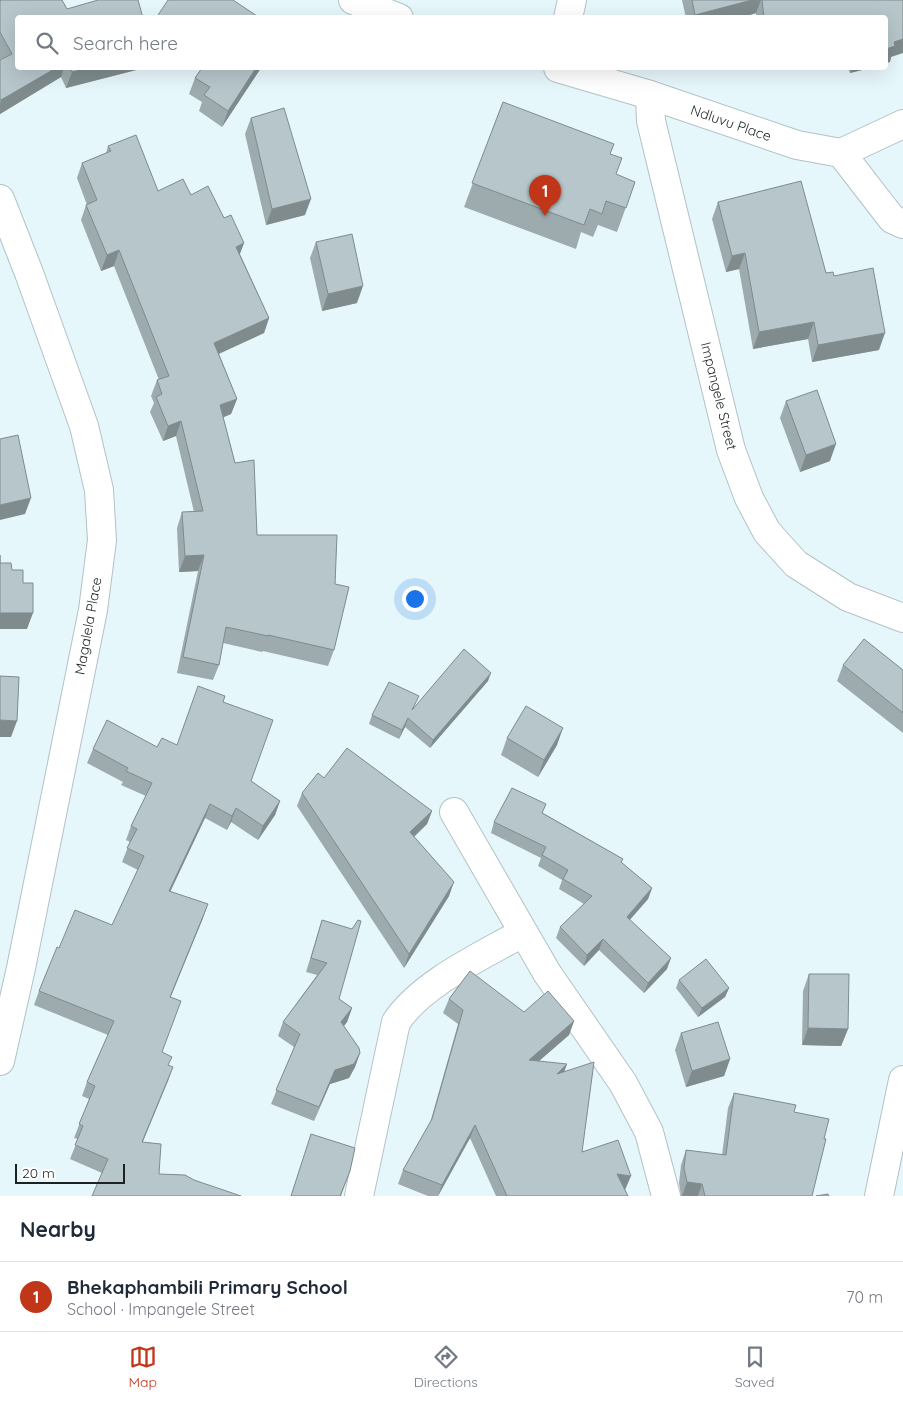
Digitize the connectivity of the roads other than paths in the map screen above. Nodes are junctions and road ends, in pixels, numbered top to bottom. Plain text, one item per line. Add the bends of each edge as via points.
1 (353, 0) edge
2 (572, 0) edge
3 (391, 15) edge
4 (569, 15) edge
5 (565, 70) edge
6 (650, 95) junction
7 (903, 124) edge
8 (841, 153) junction
9 (0, 199) edge
10 (903, 224) edge
11 (903, 618) edge
12 (454, 812) dead end
13 (522, 933) junction
14 (0, 1061) edge
15 (903, 1080) edge
16 (359, 1196) edge
17 (666, 1196) edge
18 (879, 1196) edge

1 - 3 street
2 - 4 street
5 - 6 street, Ndluvu Place
6 - 8 street, Ndluvu Place via 797,145
6 - 11 street, Impangele Street via 650,121 731,450 749,498 766,532 796,564 848,597
7 - 8 street
8 - 10 street via 892,219
9 - 14 street, Magalela Place via 84,426 99,490 102,540 93,610
12 - 13 street
13 - 16 street via 447,976 405,1008 396,1022
13 - 17 street via 623,1083 649,1132
15 - 18 street

